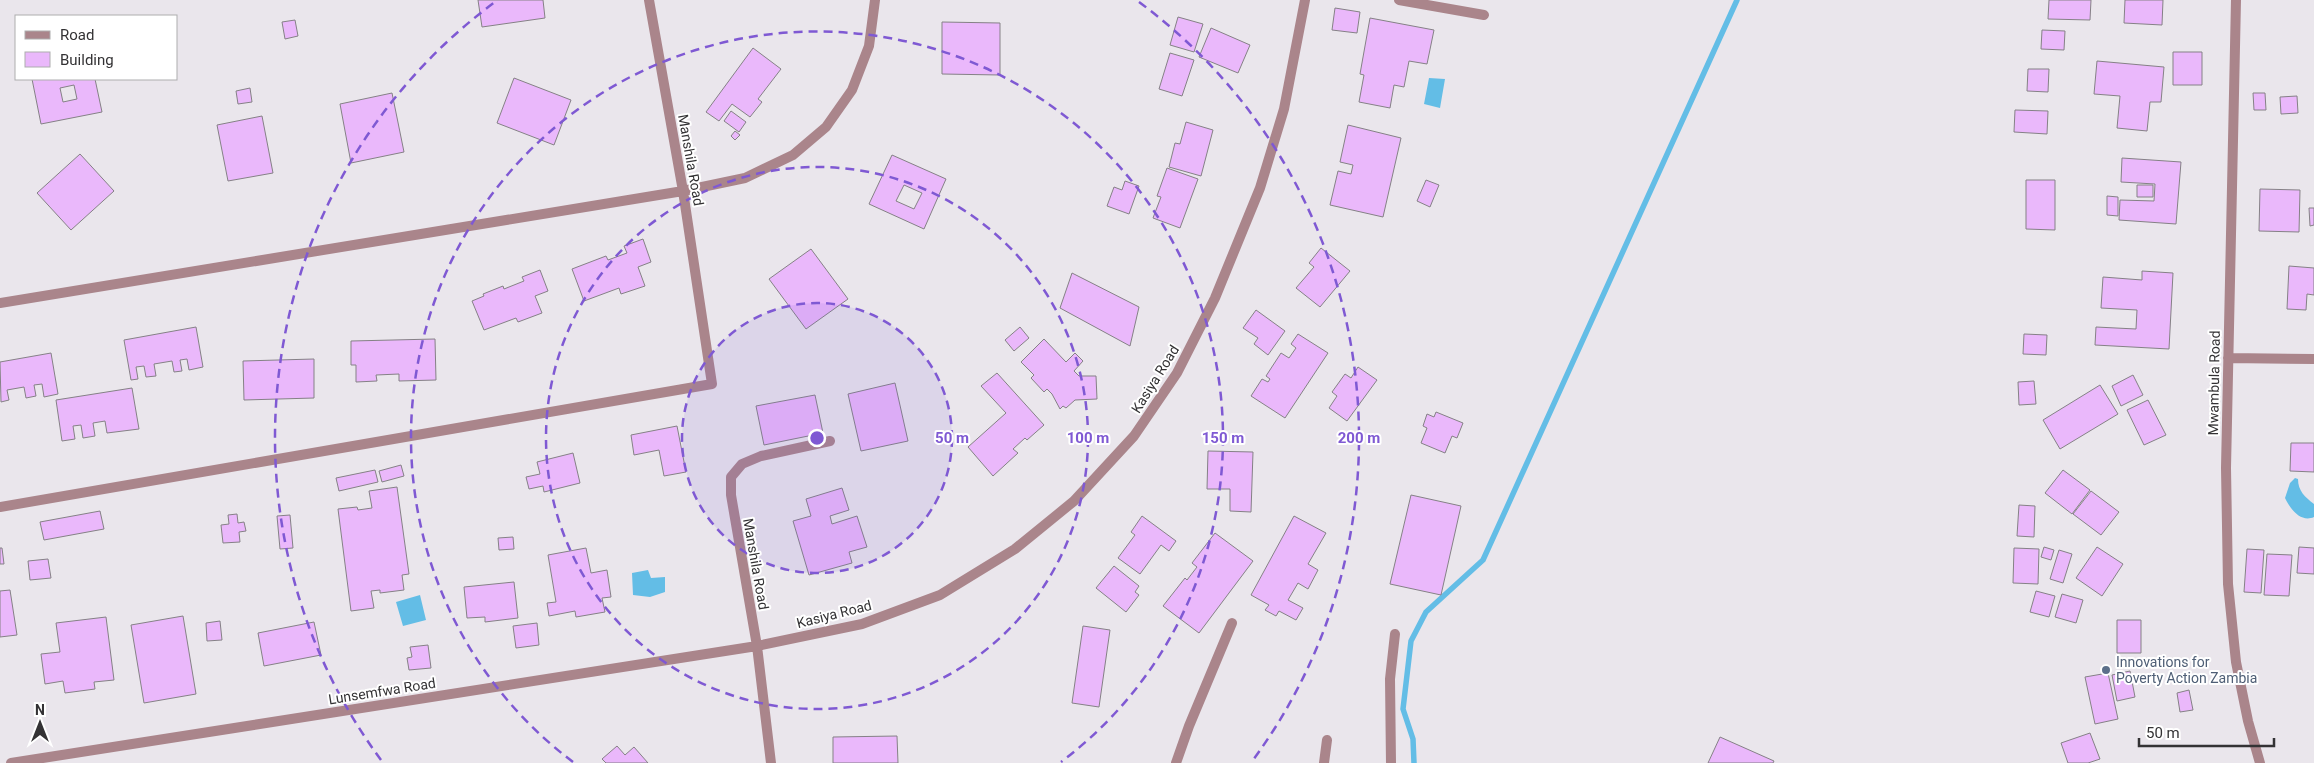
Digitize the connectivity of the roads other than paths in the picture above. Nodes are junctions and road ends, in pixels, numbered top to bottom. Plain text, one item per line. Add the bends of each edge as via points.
1 (649, 0) edge
2 (876, 0) edge
3 (1305, 0) edge
4 (1398, 0) edge
5 (2236, 0) edge
6 (1484, 15) dead end
7 (683, 190) junction
8 (0, 303) edge
9 (2228, 358) junction
10 (2314, 359) edge
11 (830, 442) dead end
12 (0, 507) edge
13 (1232, 624) dead end
14 (1395, 634) dead end
15 (757, 646) junction
16 (1327, 740) dead end
17 (11, 763) edge
18 (771, 763) edge
19 (1176, 763) edge
20 (1324, 763) edge
21 (1390, 763) edge
22 (2260, 763) edge

1 - 7 street, Manshila Road
2 - 7 street via 870,46 852,90 826,127 793,155 745,178
3 - 15 street, Kasiya Road via 1284,109 1260,188 1215,298 1182,365 1134,436 1074,501 1015,549 940,595 862,624
4 - 6 street
5 - 9 street, Mwambula Road
7 - 8 street
7 - 12 street, Manshila Road via 712,384
9 - 10 street
9 - 22 street, Mwambula Road via 2228,584 2236,662
11 - 15 street, Manshila Road via 761,456 742,464 731,477 731,496
13 - 19 street
14 - 21 street via 1390,679
15 - 17 street, Lunsemfwa Road
15 - 18 street, Manshila Road
16 - 20 street

